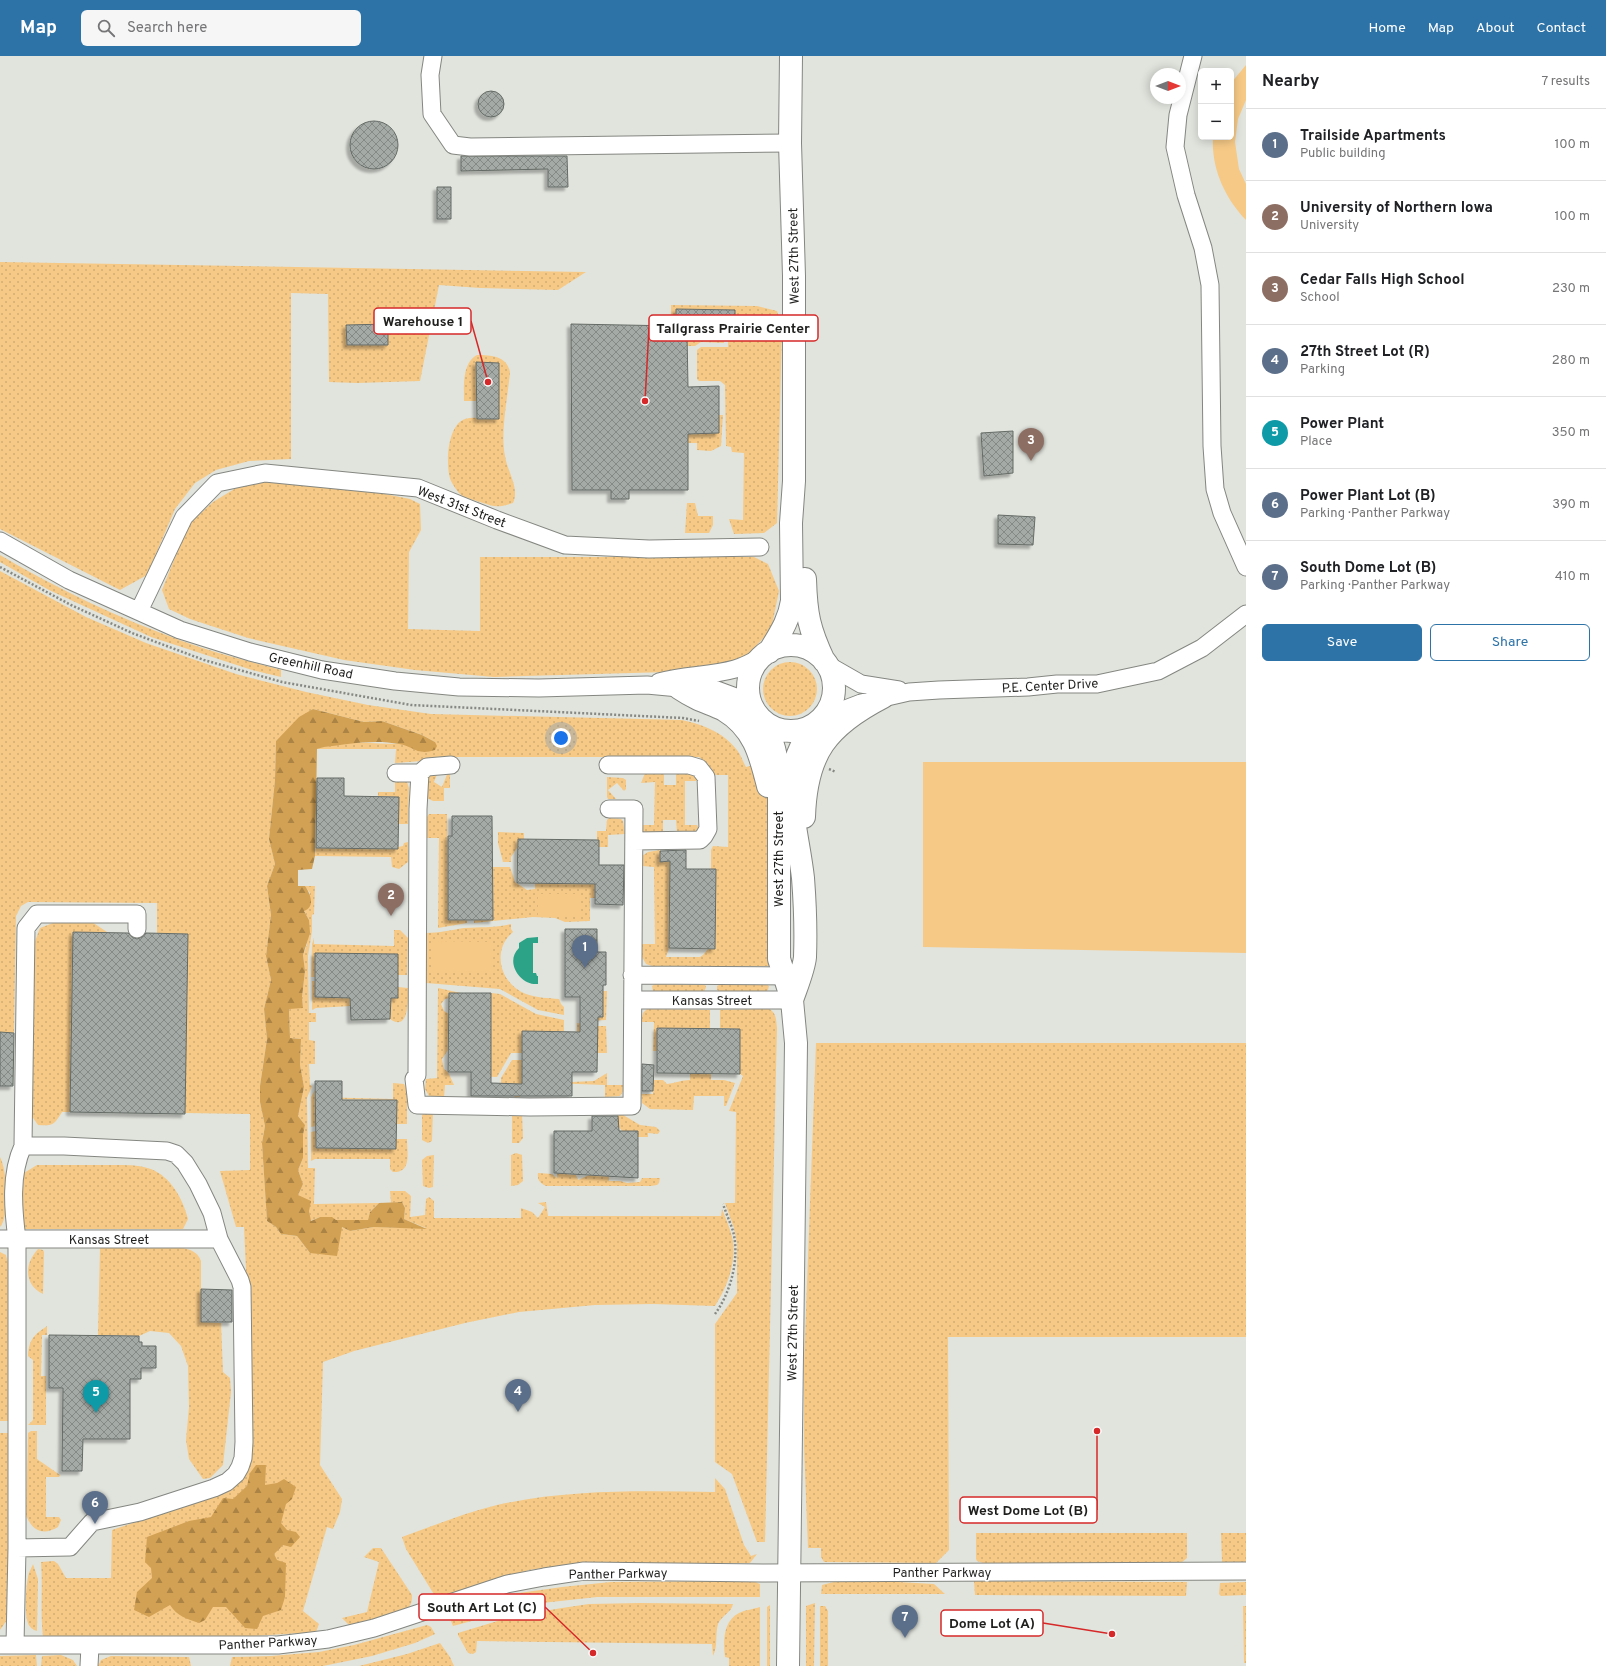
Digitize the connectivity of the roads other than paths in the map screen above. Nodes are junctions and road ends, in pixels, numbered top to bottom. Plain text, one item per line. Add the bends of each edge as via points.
1 (433, 56) edge
2 (791, 56) edge
3 (1193, 56) edge
4 (790, 143) junction
5 (794, 481) junction
6 (0, 540) edge
7 (760, 547) dead end
8 (1246, 567) edge
9 (138, 611) junction
10 (1246, 614) edge
11 (766, 654) junction
12 (825, 662) junction
13 (647, 685) junction
14 (679, 688) junction
15 (909, 692) junction
16 (883, 697) junction
17 (757, 714) junction
18 (819, 721) junction
19 (451, 765) dead end
20 (608, 765) dead end
21 (396, 773) dead end
22 (420, 773) junction
23 (609, 809) dead end
24 (778, 825) junction
25 (634, 841) junction
26 (803, 878) junction
27 (137, 929) dead end
28 (632, 975) junction
29 (711, 976) junction
30 (792, 976) junction
31 (633, 1000) junction
32 (712, 1000) junction
33 (792, 1000) junction
34 (23, 1146) junction
35 (8, 1239) edge
36 (219, 1239) junction
37 (17, 1548) junction
38 (1246, 1571) edge
39 (788, 1572) junction
40 (8, 1645) edge
41 (90, 1646) junction
42 (89, 1666) edge
43 (788, 1666) edge

1 - 4 street via 430,74 432,114 453,145 470,147
2 - 4 main road, West 27th Street
3 - 8 street via 1178,116 1175,147 1186,195 1203,248 1210,285 1215,489 1222,513
4 - 5 main road, West 27th Street via 794,276
5 - 11 main road, West 27th Street via 791,607 786,624
5 - 12 main road, West 27th Street via 802,521 807,613 815,642
6 - 9 street, Greenhill Road via 69,580
7 - 9 street, West 31st Street via 649,549 565,545 418,488 265,473 217,483 184,517
9 - 13 street, Greenhill Road via 180,630 250,652 322,670 395,681 498,688
10 - 15 street, P.E. Center Drive via 1202,648 1158,671 1097,684
11 - 12 main road via 774,648 801,646 814,651
11 - 13 street, Greenhill Road via 735,669 676,677
11 - 17 main road via 754,666 749,679 748,694
12 - 15 street, P.E. Center Drive via 861,684
12 - 18 main road via 831,672 834,686 833,700
13 - 14 street, Greenhill Road
14 - 17 street, Greenhill Road via 719,690 733,696
14 - 24 main road via 698,700 723,710 746,728 758,751
15 - 16 street, P.E. Center Drive
16 - 18 street, P.E. Center Drive via 861,702
16 - 26 main road via 864,707 836,729 824,742 813,763 805,793
17 - 18 main road via 773,728 788,732 803,730
17 - 24 main road, West 27th Street via 768,730 777,761
18 - 26 main road, West 27th Street via 803,740 792,776 792,798
19 - 22 street via 427,767
20 - 25 street via 688,764 699,768 706,777 708,829 700,840
21 - 22 street
22 - 31 street via 417,1074 414,1079 417,1104 632,1106
23 - 25 street via 634,809
24 - 30 main road, West 27th Street via 779,959
25 - 28 street
26 - 30 main road, West 27th Street via 805,959
27 - 34 street via 137,914 37,914 26,928
28 - 29 street
28 - 31 street
29 - 30 street
29 - 32 street
30 - 33 main road, West 27th Street
31 - 32 street, Kansas Street
32 - 33 street, Kansas Street
33 - 39 main road, West 27th Street via 796,1042
34 - 35 street via 17,1159 14,1216
34 - 36 street via 167,1150 176,1154 198,1184 212,1213
35 - 36 street, Kansas Street
35 - 37 street
36 - 37 street via 242,1287 244,1442 243,1458 236,1474 214,1488 140,1512 92,1522 70,1546
37 - 40 street
38 - 39 street, Panther Parkway
39 - 41 street, Panther Parkway via 584,1571 507,1584 374,1628 328,1639 278,1645
39 - 43 main road, West 27th Street
40 - 41 street, Panther Parkway
41 - 42 street

